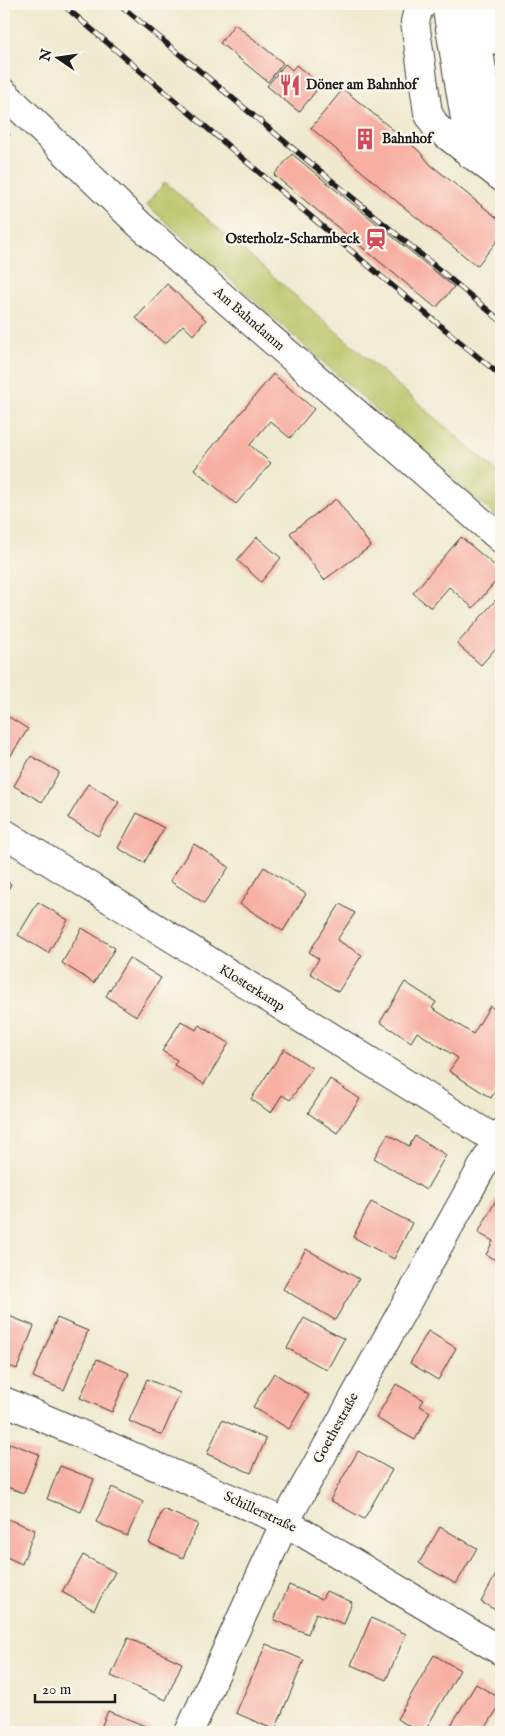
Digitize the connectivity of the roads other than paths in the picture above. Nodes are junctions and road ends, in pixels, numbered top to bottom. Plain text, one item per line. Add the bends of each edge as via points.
1 (423, 4) edge
2 (446, 4) edge
3 (490, 8) edge
4 (501, 41) edge
5 (4, 93) edge
6 (471, 155) junction
7 (501, 176) edge
8 (501, 539) edge
9 (4, 832) edge
10 (499, 1139) edge
11 (4, 1401) edge
12 (285, 1522) junction
13 (501, 1651) edge
14 (189, 1732) edge

1 - 6 street via 415,22 428,113 436,127
2 - 6 street
3 - 4 street
3 - 7 street
5 - 8 street, Am Bahndamm via 140,225
6 - 7 street
9 - 10 street, Klosterkamp
10 - 12 street, Goethestraße
11 - 12 street, Schillerstraße
12 - 13 street, Schillerstraße
12 - 14 street, Goethestraße

